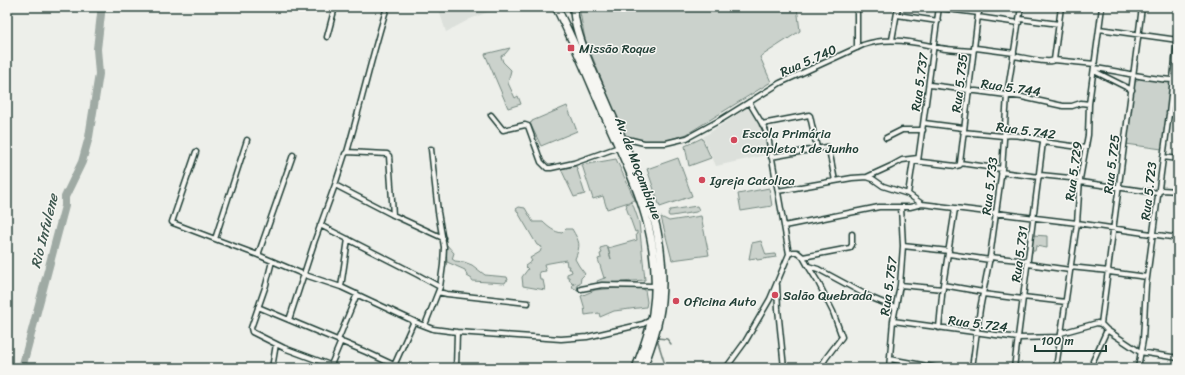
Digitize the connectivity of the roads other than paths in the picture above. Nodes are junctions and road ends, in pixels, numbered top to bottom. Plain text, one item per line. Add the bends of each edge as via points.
1 (335, 7) edge
2 (387, 7) edge
3 (556, 7) edge
4 (574, 7) edge
5 (857, 7) edge
6 (898, 7) edge
7 (979, 7) edge
8 (1021, 7) edge
9 (1061, 7) edge
10 (1102, 7) edge
11 (1142, 7) edge
12 (939, 8) edge
13 (897, 14) junction
14 (978, 15) junction
15 (938, 21) junction
16 (1019, 21) junction
17 (1059, 24) junction
18 (1099, 29) junction
19 (1178, 33) edge
20 (1139, 34) junction
21 (327, 37) dead end
22 (892, 40) junction
23 (1178, 40) edge
24 (934, 46) junction
25 (857, 48) junction
26 (973, 49) junction
27 (1013, 54) junction
28 (1054, 60) junction
29 (1094, 68) junction
30 (1134, 76) junction
31 (1175, 77) edge
32 (930, 85) junction
33 (1132, 90) junction
34 (969, 91) junction
35 (1007, 96) junction
36 (749, 102) junction
37 (1089, 104) junction
38 (1169, 114) junction
39 (1178, 114) edge
40 (491, 115) dead end
41 (924, 123) junction
42 (762, 124) junction
43 (923, 130) junction
44 (963, 130) junction
45 (1003, 136) junction
46 (622, 138) junction
47 (886, 138) dead end
48 (247, 140) dead end
49 (1043, 142) junction
50 (619, 147) junction
51 (817, 148) junction
52 (1086, 148) junction
53 (431, 149) dead end
54 (196, 152) dead end
55 (348, 152) junction
56 (293, 155) dead end
57 (771, 156) junction
58 (1163, 157) junction
59 (919, 159) junction
60 (1178, 159) edge
61 (960, 162) junction
62 (1002, 171) junction
63 (1039, 176) junction
64 (867, 177) junction
65 (835, 181) junction
66 (1080, 181) junction
67 (336, 185) junction
68 (1119, 187) junction
69 (778, 191) junction
70 (1178, 191) edge
71 (1158, 193) junction
72 (908, 194) junction
73 (922, 204) junction
74 (901, 207) junction
75 (955, 209) junction
76 (995, 214) junction
77 (393, 215) junction
78 (1034, 218) junction
79 (1077, 223) junction
80 (320, 225) junction
81 (784, 226) junction
82 (1114, 228) junction
83 (852, 234) dead end
84 (1153, 235) junction
85 (443, 238) junction
86 (1178, 238) edge
87 (215, 239) junction
88 (348, 239) junction
89 (903, 246) junction
90 (949, 252) junction
91 (789, 254) junction
92 (258, 255) junction
93 (803, 257) junction
94 (990, 259) junction
95 (272, 260) junction
96 (1028, 262) junction
97 (808, 266) junction
98 (1070, 268) junction
99 (1109, 272) junction
100 (305, 275) junction
101 (1147, 277) junction
102 (777, 283) junction
103 (900, 284) junction
104 (654, 286) junction
105 (341, 287) junction
106 (943, 287) junction
107 (581, 289) dead end
108 (439, 290) junction
109 (983, 293) junction
110 (356, 294) junction
111 (1023, 298) junction
112 (1066, 302) junction
113 (528, 303) dead end
114 (258, 307) junction
115 (896, 308) junction
116 (652, 319) junction
117 (289, 320) junction
118 (414, 321) junction
119 (893, 321) junction
120 (1101, 324) junction
121 (424, 326) junction
122 (939, 328) junction
123 (1107, 330) junction
124 (457, 332) junction
125 (977, 332) junction
126 (1061, 335) junction
127 (1018, 338) junction
128 (340, 341) junction
129 (276, 344) junction
130 (1140, 352) junction
131 (1178, 358) edge
132 (890, 359) junction
133 (1093, 361) dead end
134 (331, 365) junction
135 (393, 366) edge
136 (272, 368) edge
137 (338, 368) edge
138 (429, 368) edge
139 (456, 368) edge
140 (636, 368) edge
141 (643, 368) edge
142 (726, 368) edge
143 (784, 368) edge
144 (820, 368) edge
145 (889, 368) edge
146 (938, 368) edge
147 (972, 368) edge
148 (1014, 368) edge
149 (1056, 368) edge
150 (1138, 368) edge

1 - 21 street
2 - 55 street
3 - 50 highway, Av. de Moçambique
4 - 46 highway, Av. de Moçambique via 576,27 589,63
5 - 25 street
6 - 13 street
7 - 14 street, Rua 5.735
8 - 16 street, Rua 5.733
9 - 17 street
10 - 18 street, Rua 5.729
11 - 20 street, Rua 5.725
12 - 14 street
12 - 15 street, Rua 5.737
13 - 15 street
13 - 22 street
14 - 16 street
14 - 26 street, Rua 5.735
15 - 24 street, Rua 5.737
16 - 17 street
16 - 27 street, Rua 5.733
17 - 28 street
18 - 20 street
18 - 29 street, Rua 5.729
19 - 23 street, Rua 5.723
20 - 23 street
20 - 30 street, Rua 5.725
22 - 24 street, Rua 5.740
22 - 25 street, Rua 5.740 via 876,40
23 - 31 street, Rua 5.723
24 - 26 street, Rua 5.740 via 972,51
24 - 32 street, Rua 5.737
25 - 36 street, Rua 5.740 via 780,83
26 - 27 street, Rua 5.740
26 - 34 street, Rua 5.735
27 - 28 street, Rua 5.740 via 1045,61
27 - 35 street, Rua 5.733
28 - 29 street, Rua 5.740
29 - 30 street, Rua 5.740
29 - 33 street
29 - 37 street, Rua 5.729
30 - 31 street, Rua 5.740
30 - 33 street, Rua 5.725
31 - 38 street, Rua 5.723
32 - 34 street, Rua 5.744
32 - 41 street, Rua 5.737
33 - 68 street, Rua 5.725
34 - 35 street, Rua 5.744
34 - 44 street, Rua 5.735
35 - 37 street, Rua 5.744 via 1063,106
35 - 45 street, Rua 5.733
36 - 42 street
36 - 46 street, Rua 5.740 via 687,138 666,144
37 - 52 street, Rua 5.729
38 - 39 street
38 - 58 street, Rua 5.723
40 - 50 street via 503,130 528,126 541,162 547,168 574,163
41 - 43 street, Rua 5.737
41 - 44 street, Rua 5.742
42 - 51 street via 809,115
42 - 57 street via 768,136
43 - 47 street via 902,130
43 - 59 street, Rua 5.737
44 - 45 street, Rua 5.742
44 - 61 street, Rua 5.735
45 - 49 street, Rua 5.742 via 1029,137 1044,140
45 - 62 street, Rua 5.733
46 - 141 highway, Av. de Moçambique via 654,218 661,258 661,301 652,345
48 - 87 street
49 - 52 street, Rua 5.742
49 - 63 street, Rua 5.731
50 - 104 highway, Av. de Moçambique via 650,231 655,259
51 - 57 street
51 - 65 street via 828,147
52 - 66 street, Rua 5.729
53 - 85 street
54 - 87 street via 172,222
55 - 67 street via 345,154
55 - 77 street via 390,156
56 - 92 street
57 - 69 street
58 - 60 street
58 - 71 street, Rua 5.723
59 - 61 street via 956,166 960,165
59 - 64 street via 902,160
59 - 72 street, Rua 5.737 via 912,164
61 - 62 street
62 - 63 street
62 - 76 street, Rua 5.733
63 - 66 street
63 - 78 street, Rua 5.731
64 - 65 street
64 - 72 street via 873,178 883,186
65 - 69 street
66 - 68 street
66 - 79 street, Rua 5.729
67 - 77 street
67 - 80 street
68 - 71 street
68 - 82 street, Rua 5.725
69 - 81 street
70 - 71 street via 1162,190
71 - 84 street, Rua 5.723
72 - 73 street
73 - 74 street
73 - 75 street
74 - 81 street via 879,207
74 - 89 street, Rua 5.757
75 - 76 street
75 - 90 street
76 - 78 street
76 - 94 street, Rua 5.733
77 - 85 street
78 - 79 street
78 - 96 street, Rua 5.731
79 - 82 street
79 - 98 street, Rua 5.729
80 - 88 street
80 - 100 street
81 - 91 street
82 - 84 street
82 - 99 street, Rua 5.725
83 - 93 street via 850,248
84 - 86 street
84 - 101 street, Rua 5.723
85 - 108 street via 444,265
87 - 92 street
88 - 105 street
88 - 108 street
89 - 90 street
89 - 103 street, Rua 5.757
90 - 94 street
90 - 106 street
91 - 93 street via 797,252
91 - 102 street
92 - 95 street
93 - 97 street
94 - 96 street
94 - 109 street, Rua 5.733
95 - 100 street
95 - 114 street
96 - 98 street
96 - 111 street, Rua 5.731
97 - 115 street
97 - 144 street via 833,312 842,337
98 - 99 street
98 - 112 street, Rua 5.729
99 - 101 street
99 - 120 street, Rua 5.725
100 - 105 street
100 - 117 street
101 - 130 street, Rua 5.723 via 1144,340
102 - 142 street via 745,342
102 - 143 street
103 - 106 street
103 - 115 street, Rua 5.757
104 - 107 street via 602,285
104 - 116 highway, Av. de Moçambique
105 - 110 street
106 - 109 street
106 - 122 street
108 - 113 street via 447,294
108 - 121 street
109 - 111 street
109 - 125 street, Rua 5.733
110 - 118 street
110 - 128 street
111 - 112 street
111 - 127 street, Rua 5.731
112 - 126 street, Rua 5.729
114 - 117 street
114 - 129 street via 252,332
115 - 119 street, Rua 5.757
116 - 124 street via 643,324 603,334 561,339
116 - 140 highway, Av. de Moçambique
117 - 128 street
118 - 121 street
118 - 135 street
119 - 122 street, Rua 5.724
119 - 132 street, Rua 5.757
120 - 123 street
120 - 126 street, Rua 5.724 via 1093,323
121 - 124 street
122 - 125 street, Rua 5.724
123 - 130 street
123 - 133 street
124 - 139 street
125 - 127 street, Rua 5.724
125 - 147 street, Rua 5.733
126 - 127 street, Rua 5.724
126 - 149 street, Rua 5.729
127 - 148 street, Rua 5.731
128 - 134 street
128 - 135 street
129 - 134 street
129 - 136 street
130 - 131 street
130 - 150 street, Rua 5.723
132 - 145 street, Rua 5.757
132 - 146 street
134 - 137 street
135 - 138 street

